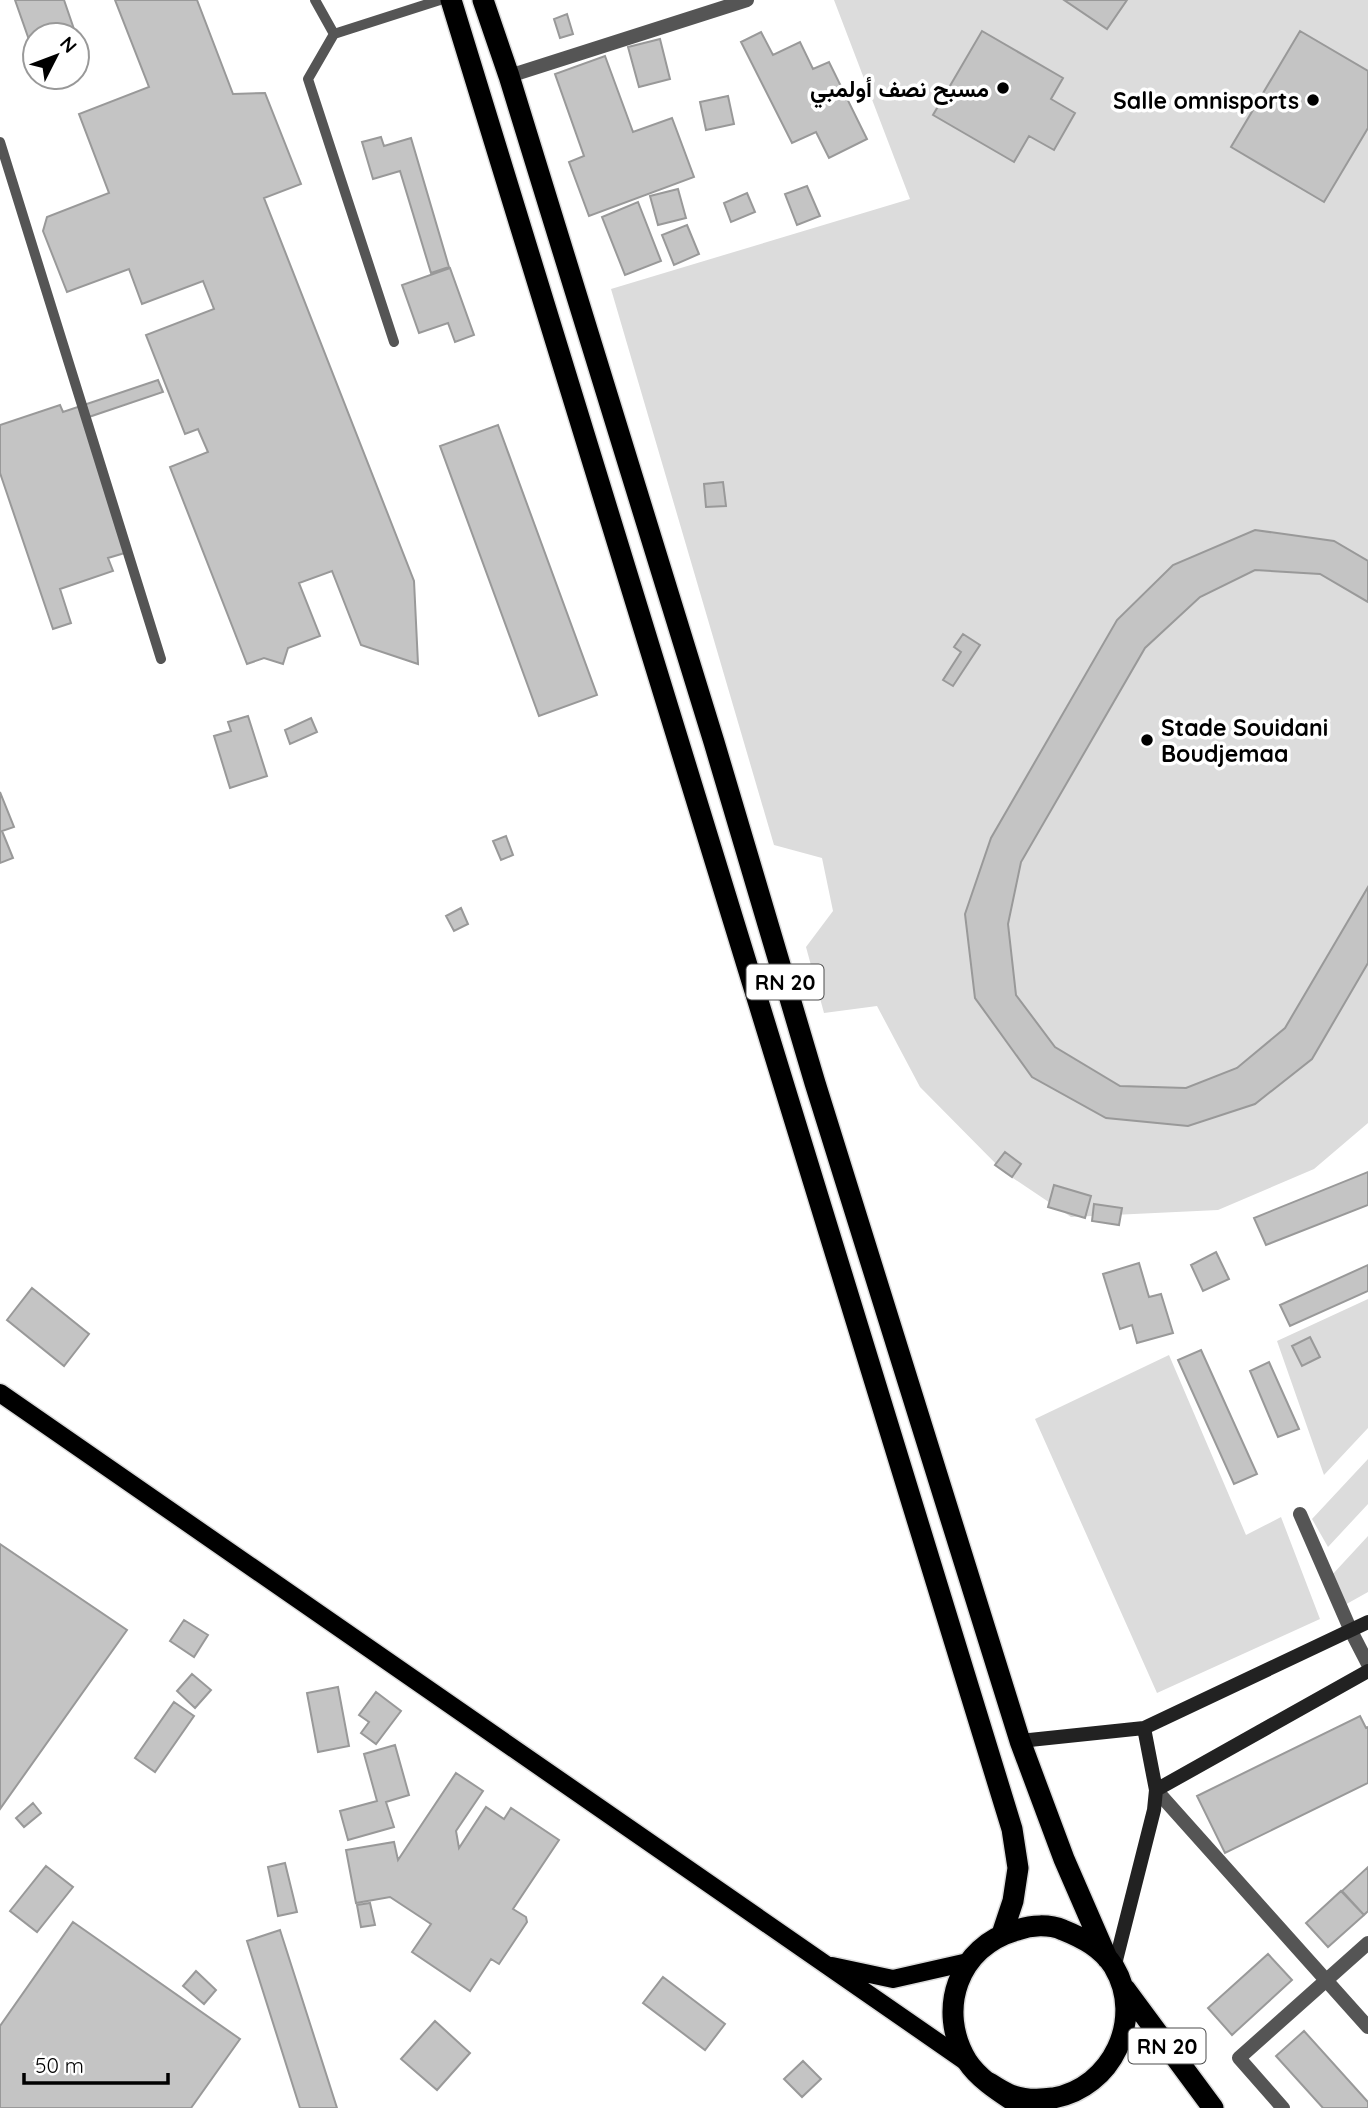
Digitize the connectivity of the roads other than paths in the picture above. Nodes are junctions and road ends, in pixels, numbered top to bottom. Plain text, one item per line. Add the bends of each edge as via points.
1 (315, 0) edge
2 (440, 0) edge
3 (451, 0) edge
4 (483, 0) edge
5 (747, 0) edge
6 (334, 34) junction
7 (509, 76) junction
8 (0, 142) edge
9 (394, 342) dead end
10 (161, 659) dead end
11 (0, 1393) edge
12 (1300, 1514) dead end
13 (1368, 1622) edge
14 (1351, 1631) junction
15 (1368, 1664) edge
16 (1368, 1671) edge
17 (1144, 1728) junction
18 (1020, 1741) junction
19 (1156, 1790) junction
20 (1002, 1934) junction
21 (1368, 1943) edge
22 (968, 1962) junction
23 (822, 1964) junction
24 (1114, 1970) junction
25 (1326, 1980) junction
26 (1368, 2028) edge
27 (968, 2063) junction
28 (987, 2082) junction
29 (1024, 2108) edge
30 (1213, 2108) edge
31 (1283, 2108) edge

1 - 6 lane
2 - 6 lane
3 - 20 highway, RN 20 via 1012,1829 1018,1868
4 - 7 highway, RN 20
5 - 7 street
6 - 9 lane via 308,79
7 - 18 highway, RN 20 via 818,1096
8 - 10 lane
11 - 23 main road
12 - 14 street
13 - 14 street
14 - 15 street
14 - 17 street
16 - 19 street
17 - 18 street
17 - 19 street
18 - 24 highway, RN 20
19 - 24 street
19 - 25 street
20 - 22 highway via 983,1945
20 - 24 highway via 1029,1926 1058,1928 1085,1939
21 - 25 street
22 - 23 main road via 893,1979
22 - 27 highway via 956,1986 952,2012 956,2039
23 - 27 main road
24 - 28 highway via 1126,2011 1122,2038 1110,2063 1091,2083 1066,2095 1039,2100 1012,2095
24 - 30 highway, RN 20
25 - 26 street
25 - 31 street via 1239,2058
27 - 28 highway
28 - 29 highway

